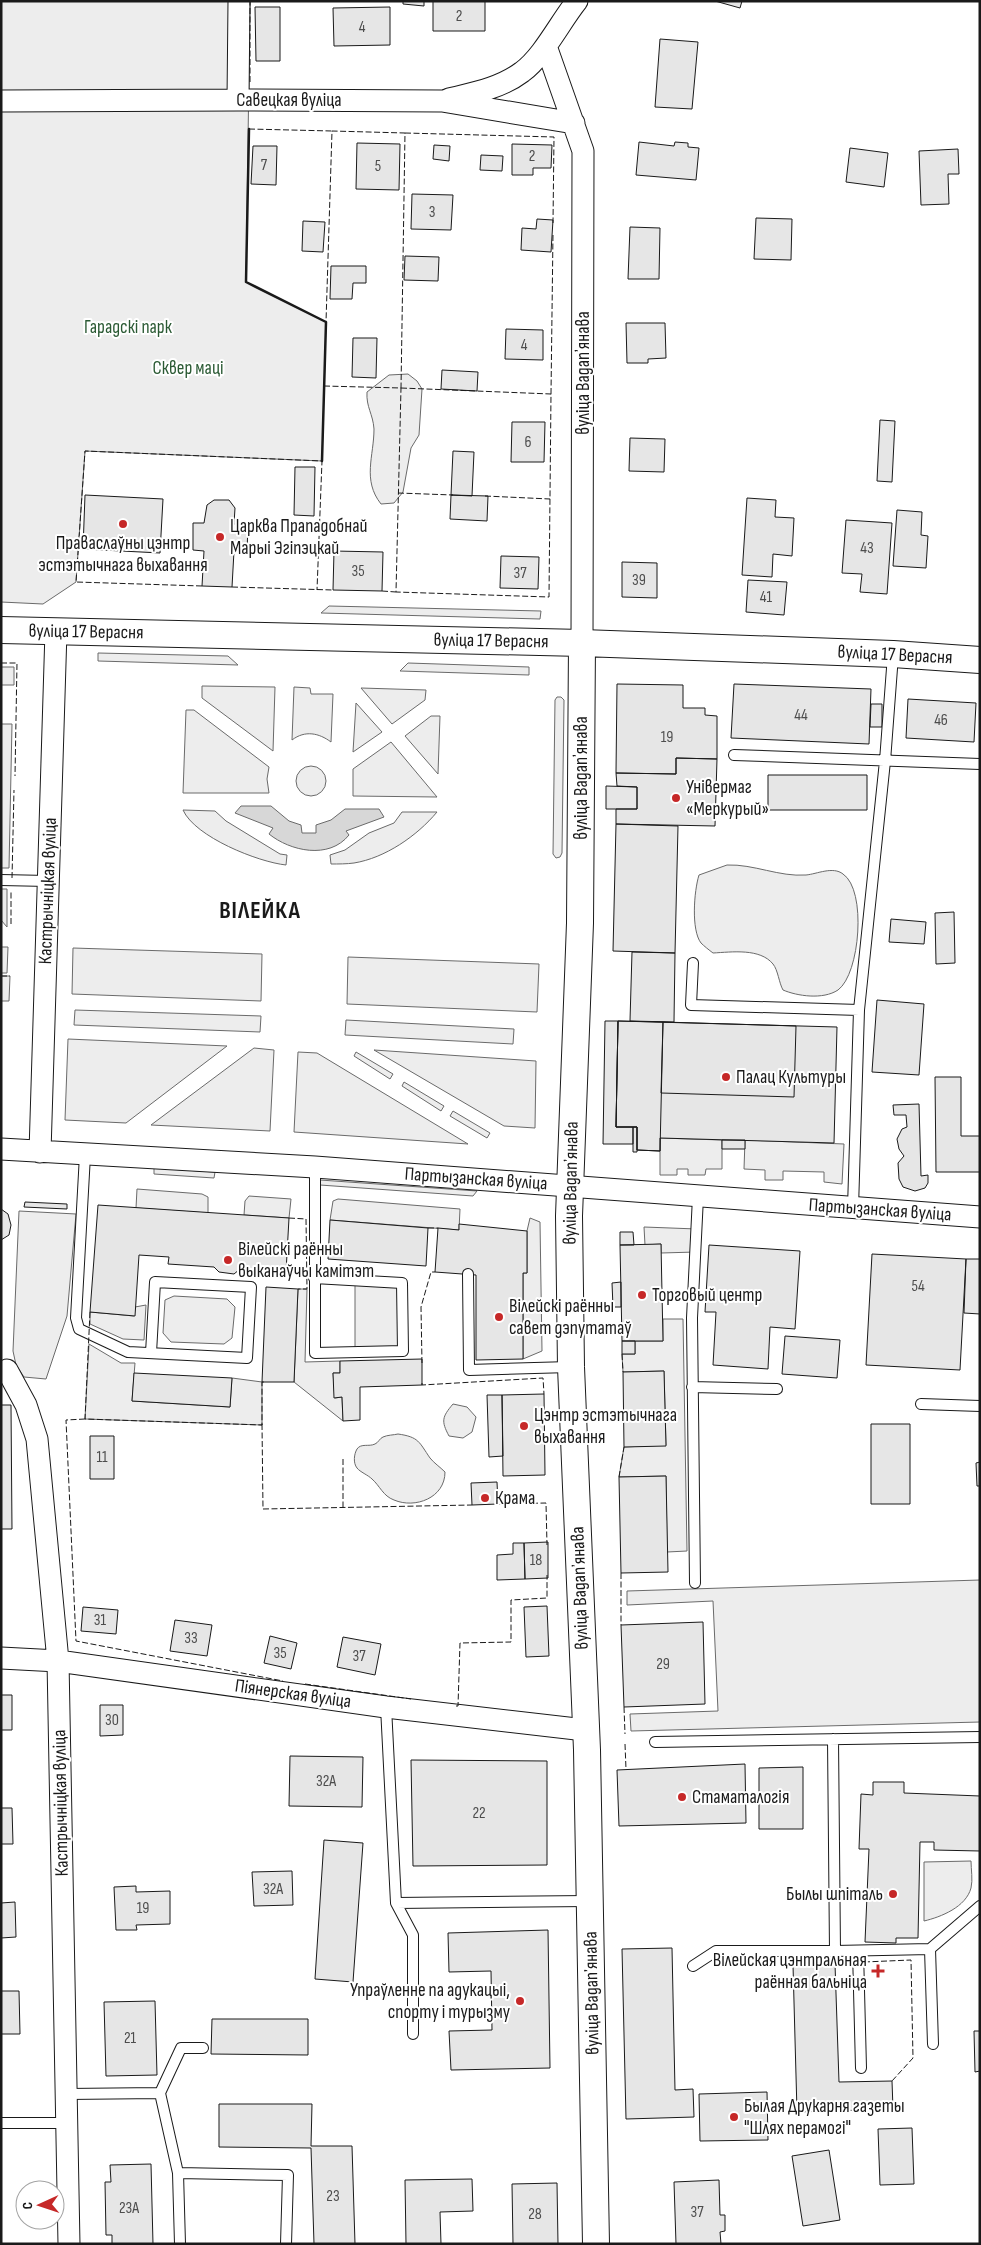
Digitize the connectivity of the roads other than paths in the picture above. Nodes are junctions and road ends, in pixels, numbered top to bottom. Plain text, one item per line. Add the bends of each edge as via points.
1 (239, 1) edge
2 (577, 1) edge
3 (546, 46) junction
4 (238, 100) junction
5 (1, 101) edge
6 (442, 101) junction
7 (574, 123) junction
8 (1, 630) edge
9 (56, 631) junction
10 (582, 643) junction
11 (893, 654) junction
12 (980, 660) edge
13 (734, 755) dead end
14 (885, 761) junction
15 (980, 764) edge
16 (1, 880) edge
17 (48, 881) junction
18 (692, 963) dead end
19 (859, 1010) junction
20 (1, 1148) edge
21 (40, 1152) junction
22 (85, 1154) junction
23 (315, 1167) junction
24 (570, 1187) junction
25 (698, 1197) junction
26 (853, 1208) junction
27 (980, 1217) edge
28 (468, 1274) dead end
29 (314, 1278) junction
30 (151, 1353) junction
31 (4, 1367) edge
32 (571, 1367) junction
33 (692, 1387) junction
34 (777, 1389) dead end
35 (921, 1404) dead end
36 (980, 1406) edge
37 (695, 1583) dead end
38 (1, 1658) edge
39 (58, 1661) junction
40 (386, 1707) junction
41 (585, 1730) junction
42 (980, 1737) edge
43 (833, 1739) junction
44 (655, 1742) dead end
45 (590, 1901) junction
46 (396, 1903) junction
47 (980, 1906) edge
48 (930, 1949) junction
49 (858, 1950) junction
50 (835, 1951) junction
51 (693, 1966) dead end
52 (413, 2034) dead end
53 (933, 2044) dead end
54 (203, 2048) dead end
55 (861, 2068) dead end
56 (160, 2093) junction
57 (67, 2094) junction
58 (1, 2123) edge
59 (67, 2124) junction
60 (178, 2173) junction
61 (69, 2244) edge
62 (180, 2244) edge
63 (286, 2244) edge
64 (596, 2244) edge

1 - 4 street
2 - 3 street
3 - 6 street via 523,72 494,88
3 - 7 street, вуліца Вадапʼянава
4 - 5 street, Савецкая вуліца
4 - 6 street, Савецкая вуліца
6 - 7 street, Савецкая вуліца
7 - 10 street, вуліца Вадапʼянава via 582,151 584,183
8 - 9 street, вуліца 17 Верасня
9 - 10 street, вуліца 17 Верасня
9 - 17 street, Кастрычніцкая вуліца
10 - 11 street, вуліца 17 Верасня
10 - 24 street, вуліца Вадапʼянава via 580,923
11 - 12 street, вуліца 17 Верасня
11 - 14 lane
13 - 14 lane
14 - 15 lane
14 - 19 lane
16 - 17 lane
17 - 21 street, Кастрычніцкая вуліца
18 - 19 lane via 691,1005
19 - 26 lane
20 - 21 street, Партызанская вуліца
21 - 22 street, Партызанская вуліца
22 - 23 street, Партызанская вуліца
22 - 30 lane via 76,1318 79,1329 128,1352
23 - 24 street, Партызанская вуліца
23 - 29 lane
24 - 25 street, Партызанская вуліца
24 - 32 street, вуліца Вадапʼянава
25 - 26 street, Партызанская вуліца
25 - 33 lane
26 - 27 street, Партызанская вуліца
28 - 32 lane via 469,1370
29 - 29 lane via 315,1353 403,1351 402,1283
30 - 30 lane via 247,1358 251,1287 155,1282
31 - 39 street, Кастрычніцкая вуліца via 26,1405 37,1439
32 - 41 street, вуліца Вадапʼянава
33 - 34 lane
33 - 37 lane
35 - 36 lane
38 - 39 street, Піянерская вуліца
39 - 40 street, Піянерская вуліца
39 - 57 street, Кастрычніцкая вуліца
40 - 41 street, Піянерская вуліца
40 - 46 lane
41 - 45 street, вуліца Вадапʼянава
42 - 43 lane
43 - 44 lane
43 - 50 lane
45 - 46 lane
45 - 64 street, вуліца Вадапʼянава
46 - 52 lane via 413,1935
47 - 48 lane
48 - 49 lane
48 - 53 lane
49 - 50 lane
49 - 55 lane
50 - 51 lane via 716,1951
54 - 56 lane via 180,2048
56 - 57 lane
56 - 60 lane
57 - 59 street, Кастрычніцкая вуліца
58 - 59 lane
59 - 61 street, Кастрычніцкая вуліца
60 - 62 lane
60 - 63 lane via 288,2175

